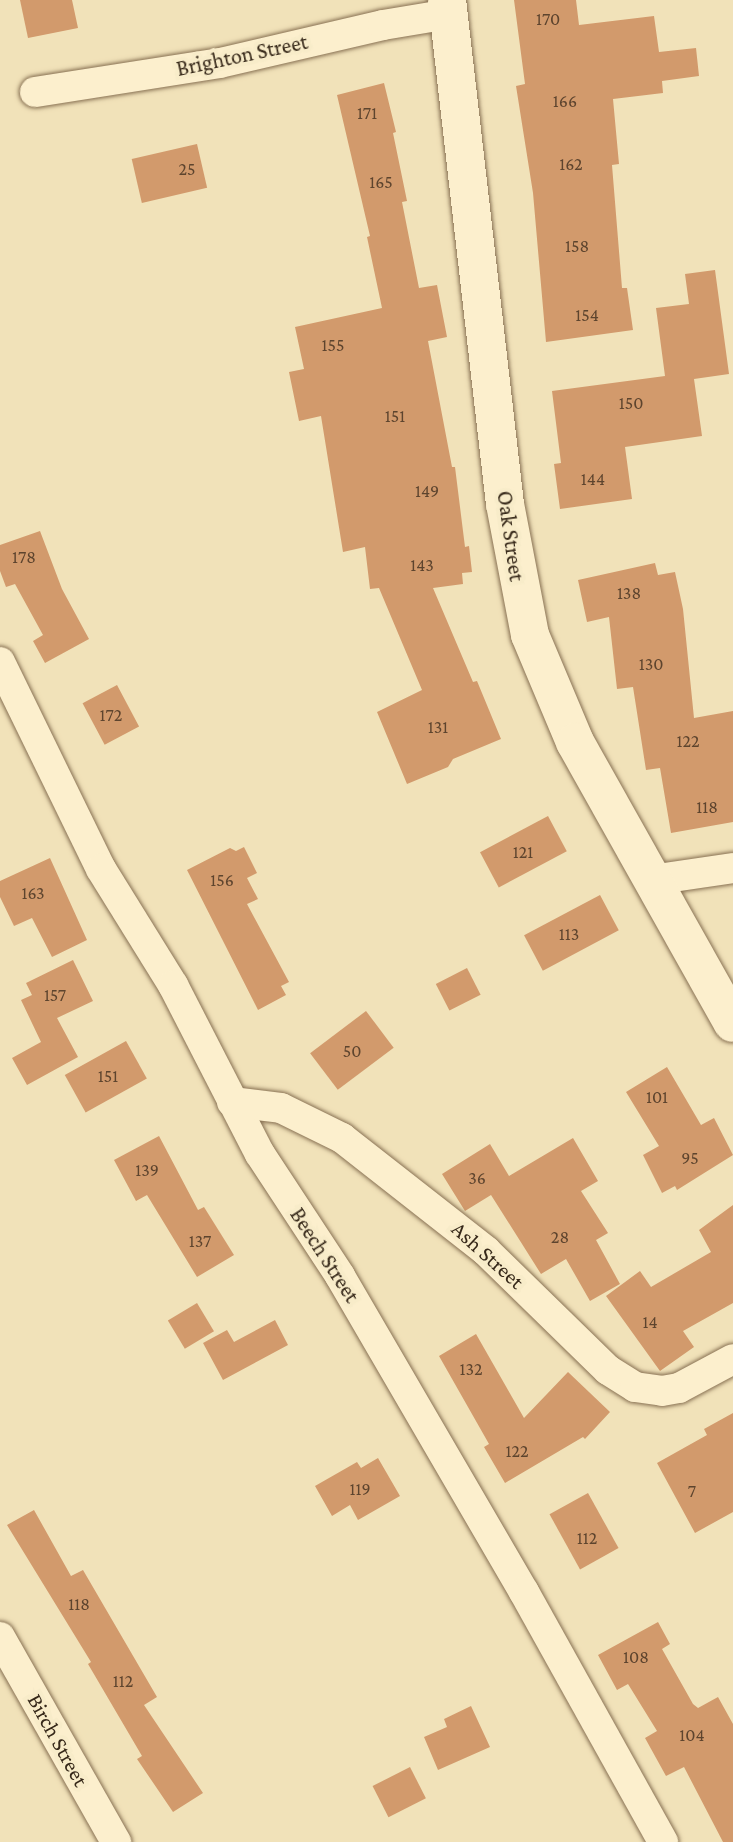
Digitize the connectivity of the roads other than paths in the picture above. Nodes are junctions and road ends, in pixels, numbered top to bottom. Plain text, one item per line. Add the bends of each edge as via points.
1 (448, 7) edge
2 (35, 92) dead end
3 (0, 662) edge
4 (733, 868) edge
5 (652, 880) junction
6 (733, 1023) edge
7 (232, 1102) junction
8 (733, 1359) edge
9 (0, 1637) edge
10 (116, 1842) edge
11 (663, 1842) edge

1 - 2 street, Brighton Street via 220,63
1 - 5 street, Oak Street via 505,504 523,612 561,714
3 - 7 street, Beech Street via 101,869 173,985
4 - 5 street
5 - 6 street, Oak Street
7 - 8 street, Ash Street via 281,1108 342,1138 486,1251 608,1370 635,1387 679,1388
7 - 11 street, Beech Street via 279,1186 340,1276
9 - 10 street, Birch Street

